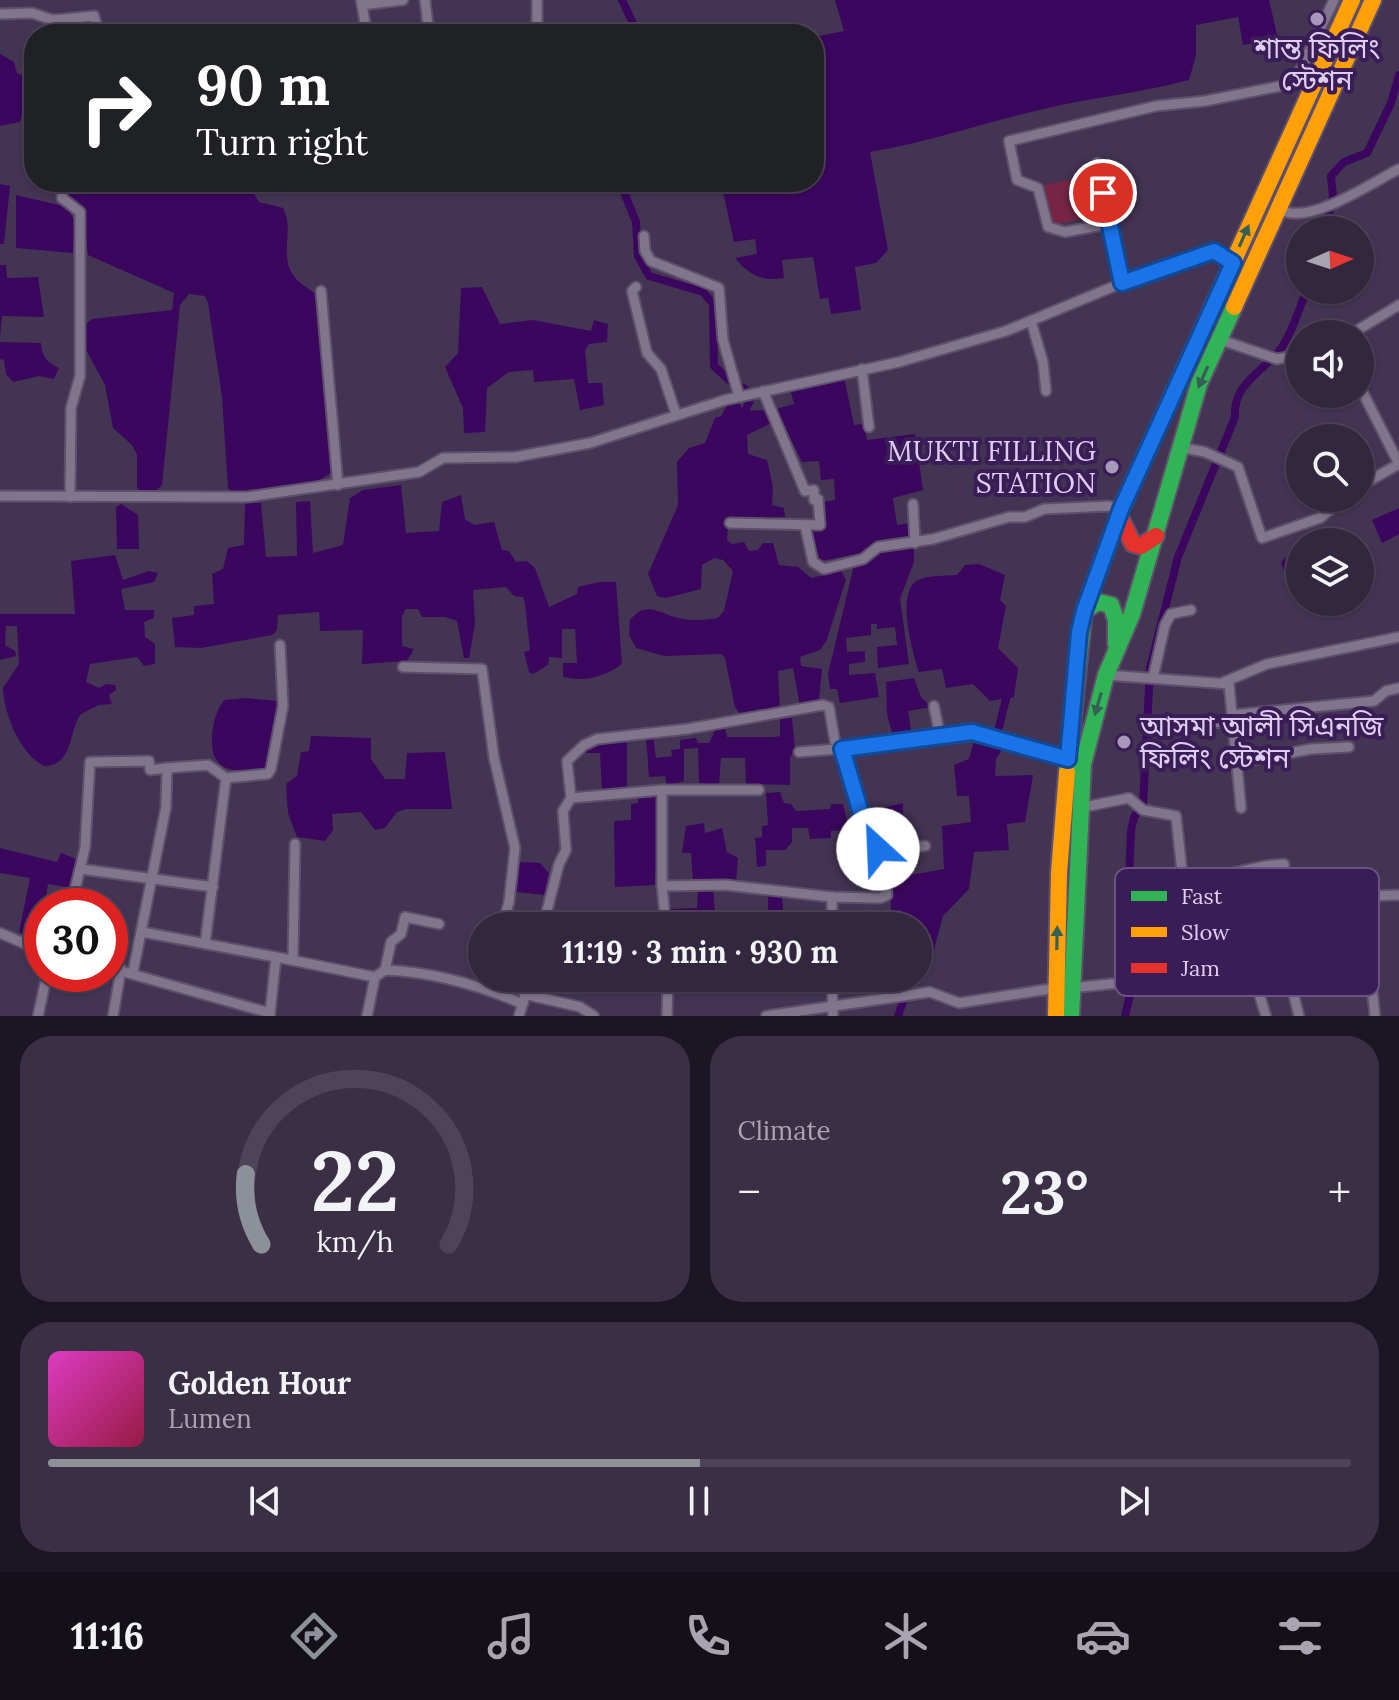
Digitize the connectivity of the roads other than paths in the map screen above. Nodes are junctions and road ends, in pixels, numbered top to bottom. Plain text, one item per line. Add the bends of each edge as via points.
1 (403, 0) edge
2 (425, 0) edge
3 (537, 0) edge
4 (1334, 0) edge
5 (1352, 0) edge
6 (1373, 0) edge
7 (1385, 0) edge
8 (362, 3) edge
9 (0, 14) edge
10 (96, 24) edge
11 (366, 24) edge
12 (428, 24) edge
13 (537, 24) edge
14 (1316, 79) junction
15 (1295, 81) junction
16 (1097, 163) dead end
17 (1399, 169) edge
18 (62, 192) edge
19 (1286, 212) junction
20 (1108, 224) junction
21 (644, 236) dead end
22 (1233, 263) junction
23 (1122, 283) junction
24 (636, 287) dead end
25 (321, 291) dead end
26 (1399, 305) edge
27 (1374, 320) edge
28 (1031, 321) junction
29 (1221, 340) junction
30 (1286, 357) edge
31 (862, 369) junction
32 (763, 391) junction
33 (1046, 391) dead end
34 (739, 396) junction
35 (1371, 408) edge
36 (676, 414) junction
37 (869, 427) dead end
38 (1178, 447) junction
39 (1399, 464) edge
40 (1374, 478) edge
41 (338, 485) junction
42 (0, 496) edge
43 (70, 497) junction
44 (913, 504) dead end
45 (1120, 512) junction
46 (1327, 512) edge
47 (730, 523) dead end
48 (805, 526) junction
49 (1156, 536) junction
50 (915, 543) junction
51 (1191, 610) dead end
52 (1084, 611) junction
53 (1399, 637) edge
54 (280, 645) dead end
55 (1116, 651) junction
56 (403, 667) dead end
57 (1106, 675) junction
58 (1153, 678) junction
59 (1224, 682) junction
60 (1399, 688) edge
61 (934, 706) dead end
62 (1233, 718) junction
63 (1178, 724) dead end
64 (940, 736) junction
65 (1349, 747) dead end
66 (842, 749) junction
67 (799, 752) dead end
68 (1068, 759) junction
69 (1236, 763) junction
70 (167, 768) junction
71 (226, 778) junction
72 (662, 790) junction
73 (759, 790) dead end
74 (571, 798) junction
75 (1079, 808) junction
76 (1241, 808) dead end
77 (295, 844) dead end
78 (925, 846) dead end
79 (883, 850) junction
80 (1180, 868) edge
81 (1247, 868) edge
82 (1284, 868) edge
83 (81, 869) junction
84 (152, 879) junction
85 (662, 886) junction
86 (213, 887) junction
87 (76, 888) edge
88 (1399, 895) edge
89 (1379, 896) edge
90 (832, 897) junction
91 (506, 912) edge
92 (546, 912) edge
93 (665, 912) edge
94 (832, 912) edge
95 (439, 924) dead end
96 (142, 932) junction
97 (0, 933) edge
98 (24, 943) edge
99 (205, 944) junction
100 (276, 957) junction
101 (293, 959) junction
102 (385, 970) junction
103 (128, 971) edge
104 (133, 972) junction
105 (375, 977) junction
106 (468, 980) edge
107 (1115, 981) edge
108 (1064, 988) junction
109 (43, 992) edge
110 (117, 992) edge
111 (506, 992) edge
112 (526, 992) edge
113 (668, 992) edge
114 (832, 992) edge
115 (1260, 996) edge
116 (1294, 996) edge
117 (1373, 996) edge
118 (524, 999) junction
119 (833, 1012) edge
120 (270, 1014) edge
121 (582, 1014) edge
122 (38, 1016) edge
123 (113, 1016) edge
124 (367, 1016) edge
125 (519, 1016) edge
126 (594, 1016) edge
127 (667, 1016) edge
128 (766, 1016) edge
129 (788, 1016) edge
130 (1056, 1016) edge
131 (1071, 1016) edge
132 (1266, 1016) edge
133 (1299, 1016) edge
134 (1375, 1016) edge

1 - 8 street
2 - 12 street
3 - 13 street
4 - 15 street
5 - 14 highway
6 - 29 highway
7 - 19 highway
8 - 11 street
9 - 10 street via 32,13 53,20 94,16
14 - 15 street
22 -> 14 highway
15 - 20 street via 1009,141 1017,180 1038,188 1048,227 1065,232
16 - 20 street
17 - 19 street via 1325,207 1295,215
18 - 43 street via 62,198 80,212 82,237 80,376 71,408
19 - 29 highway
20 - 23 street
21 - 34 street via 651,261 719,288 725,352
22 - 23 street via 1214,251
22 - 45 highway
23 - 28 street
24 - 36 street via 632,291 647,353 661,369
25 - 41 street
26 - 27 street
28 - 31 street
28 - 33 street
29 - 30 street via 1259,355
29 -> 38 highway via 1199,384
31 - 32 street
31 - 37 street
32 - 34 street
32 - 48 street via 805,491 814,490 814,500 818,499 820,525
34 - 36 street
35 - 39 street
36 - 41 street via 641,430 580,446 515,457 443,458 419,472
38 - 46 street via 1228,460 1241,475 1262,538
38 - 49 highway
39 - 40 street
41 - 43 street via 247,497
42 - 43 street
44 - 50 street
45 - 49 highway via 1133,544 1141,546
45 - 50 street via 1109,506 1044,509
45 - 52 highway
47 - 48 street
48 - 50 street via 818,569 863,559 878,547
49 - 55 highway
51 - 58 street via 1171,614
52 - 55 highway via 1098,602 1111,605
52 - 68 highway
53 - 59 street via 1267,664
54 - 71 street via 283,706 271,769 268,774
55 - 57 highway
56 - 91 street via 482,669 494,758 515,848
57 - 58 street
57 -> 75 highway via 1083,764
58 - 59 street
59 - 62 street via 1229,684
60 - 62 street via 1374,701
61 - 64 street
62 - 63 street
62 - 69 street
64 - 66 street
64 - 68 street via 986,734
65 - 69 street
66 - 67 street
66 - 74 street via 835,742 829,707 823,705 687,729 616,735 584,745 567,761
66 - 79 street via 868,837
108 -> 68 highway via 1059,873
69 - 76 street
70 - 71 street via 208,765
70 - 83 street via 150,770 149,761 90,762
70 - 84 street via 166,807
71 - 86 street
72 - 73 street
72 - 74 street
72 - 85 street
74 - 92 street via 563,811 566,850
75 - 80 street via 1129,798 1140,808 1176,816
75 - 108 highway
77 - 101 street
78 - 79 street
79 - 90 street via 887,895
81 - 82 street via 1284,864
83 - 84 street
83 - 87 street
84 - 86 street
84 - 96 street
85 - 90 street via 725,885
85 - 93 street
86 - 99 street
88 - 89 street
90 - 94 street
95 - 102 street via 405,917 401,934 391,942
96 - 99 street
96 - 104 street
97 - 98 street
99 - 100 street
100 - 101 street
100 - 120 street
101 - 105 street
102 - 105 street
102 - 106 street
103 - 104 street
104 - 120 street
105 - 124 street
107 - 108 street
108 - 119 street via 959,1003 930,992
108 - 130 highway
108 - 131 highway
109 - 122 street
110 - 123 street
111 - 118 street
112 - 118 street
113 - 127 street
114 - 119 street
115 - 132 street
116 - 133 street
117 - 134 street
118 - 121 street via 556,1000 580,1007
118 - 125 street
119 - 129 street
121 - 126 street
128 - 129 street

